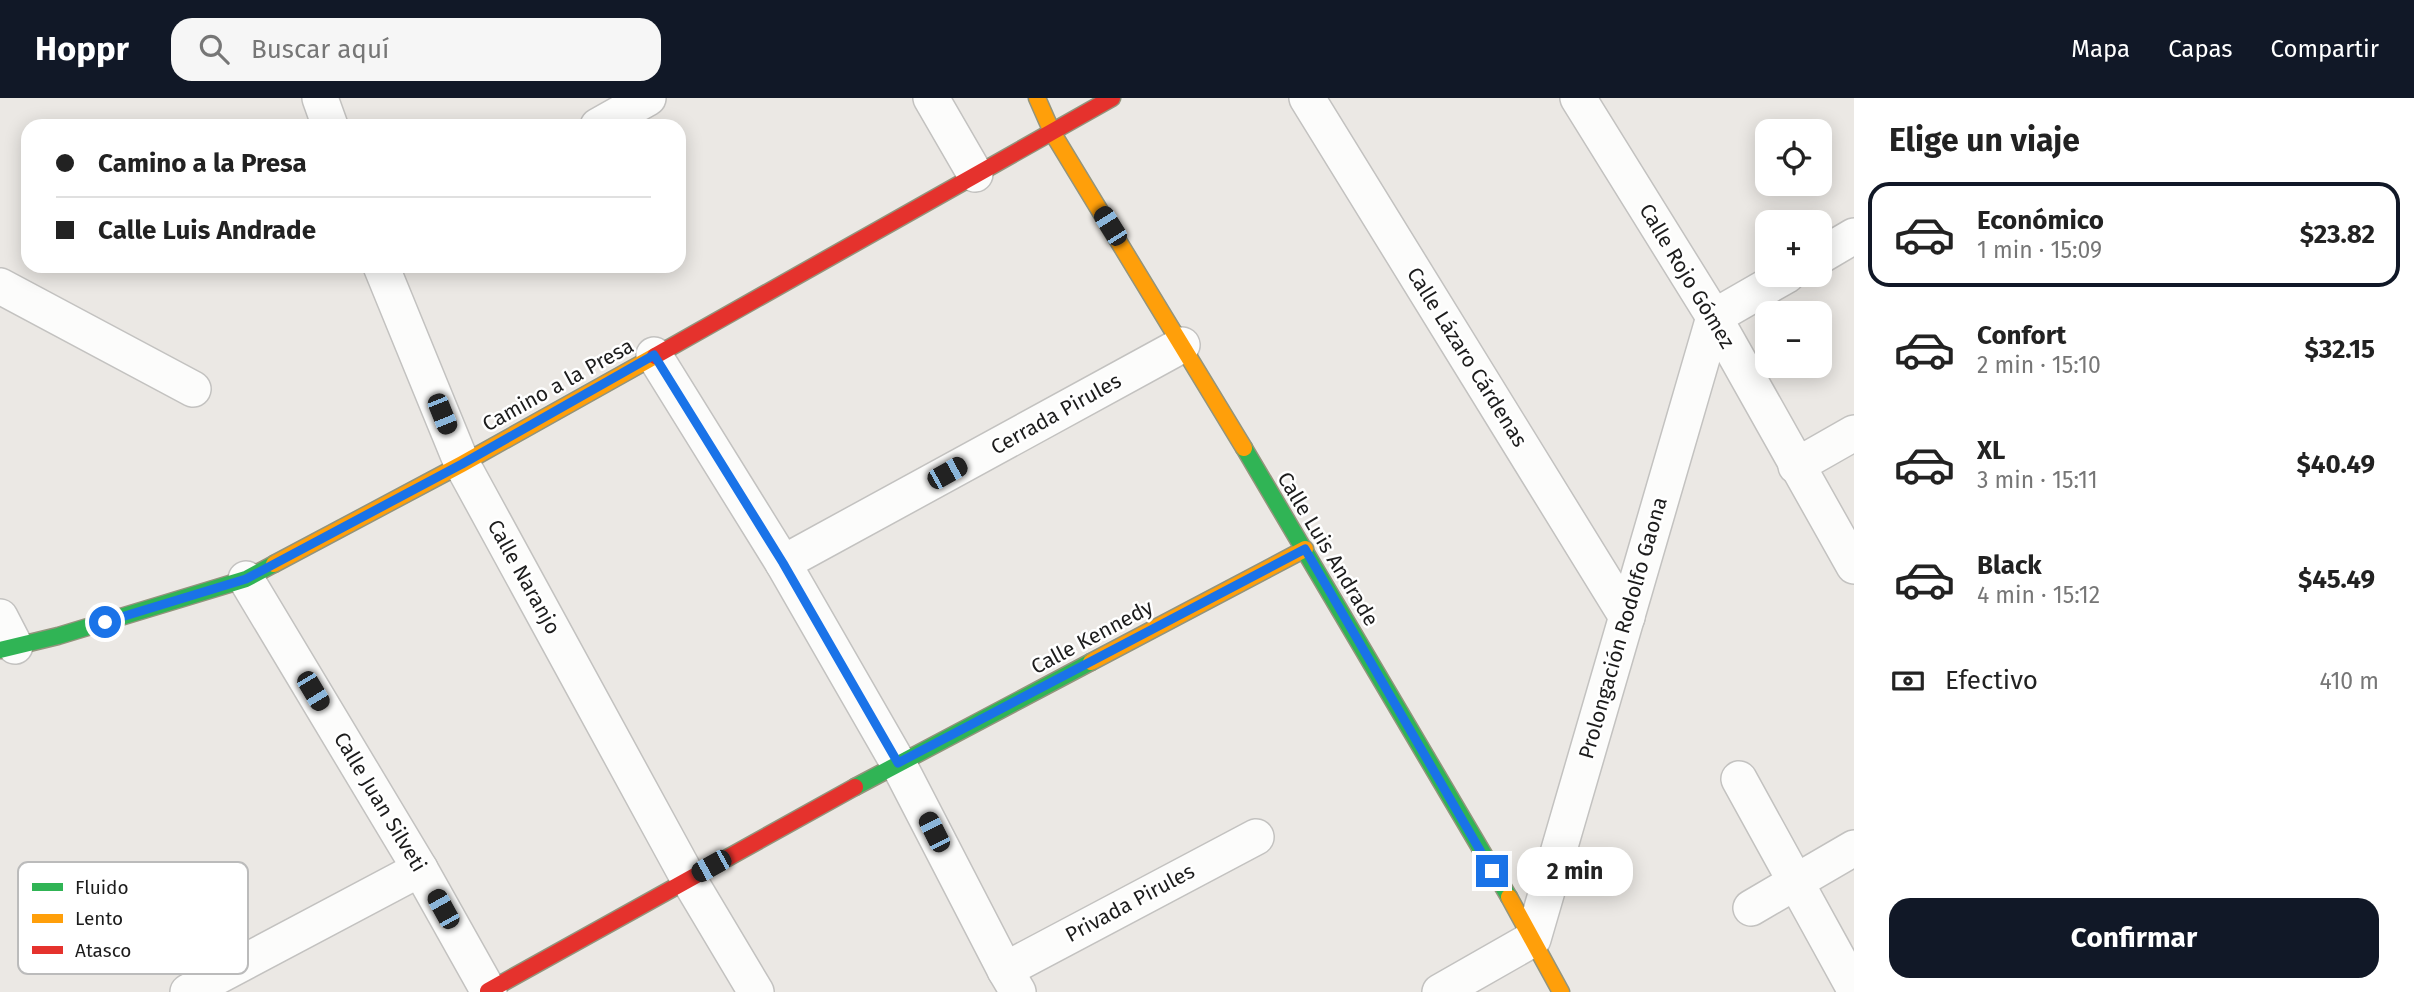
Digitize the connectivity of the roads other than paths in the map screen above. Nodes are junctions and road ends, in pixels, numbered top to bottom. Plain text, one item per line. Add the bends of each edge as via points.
1 (320, 98) edge
2 (648, 98) edge
3 (930, 98) edge
4 (1037, 98) edge
5 (1112, 98) edge
6 (1307, 98) edge
7 (1590, 102) edge
8 (328, 119) edge
9 (610, 119) edge
10 (1052, 132) junction
11 (975, 174) junction
12 (1854, 236) edge
13 (1832, 249) edge
14 (384, 273) edge
15 (0, 286) edge
16 (1766, 287) edge
17 (1714, 317) junction
18 (1182, 345) junction
19 (654, 355) junction
20 (193, 389) dead end
21 (1854, 433) edge
22 (462, 464) junction
23 (1796, 466) junction
24 (1305, 549) junction
25 (783, 563) junction
26 (1854, 566) edge
27 (246, 579) junction
28 (1627, 617) junction
29 (5, 638) edge
30 (898, 763) junction
31 (1739, 779) dead end
32 (1256, 836) dead end
33 (1854, 848) edge
34 (420, 869) junction
35 (688, 878) junction
36 (1796, 882) junction
37 (1751, 908) dead end
38 (1533, 940) junction
39 (248, 960) edge
40 (222, 974) edge
41 (1011, 981) edge
42 (1854, 988) edge
43 (188, 992) edge
44 (488, 992) edge
45 (756, 992) edge
46 (1440, 992) edge
47 (1560, 992) edge

1 - 8 street
2 - 9 street
3 - 11 street
4 - 10 street, Calle Luis Andrade
5 - 10 street, Camino a la Presa
6 - 28 street, Calle Lázaro Cárdenas
7 - 17 street, Calle Rojo Gómez
10 - 11 street, Camino a la Presa
10 - 18 street, Calle Luis Andrade
11 - 19 street, Camino a la Presa
12 - 13 street
14 - 22 street, Calle Naranjo
15 - 20 street
16 - 17 street
17 - 23 street, Calle Rojo Gómez
17 - 28 street, Prolongación Rodolfo Gaona
18 - 24 street, Calle Luis Andrade
18 - 25 street, Cerrada Pirules
19 - 22 street, Camino a la Presa
19 - 25 street
21 - 23 street
22 - 27 street, Camino a la Presa
22 - 35 street, Calle Naranjo
23 - 26 street, Calle Rojo Gómez
24 - 30 street, Calle Kennedy
24 - 38 street, Calle Luis Andrade
25 - 30 street
27 - 29 street, Camino a la Presa via 58,636
27 - 34 street, Calle Juan Silveti
28 - 38 street, Prolongación Rodolfo Gaona
30 - 35 street, Calle Kennedy
30 - 41 street
31 - 36 street
32 - 41 street, Privada Pirules
33 - 36 street
34 - 39 street
34 - 44 street, Calle Juan Silveti
35 - 44 street, Calle Kennedy
35 - 45 street, Calle Naranjo
36 - 37 street
36 - 42 street
38 - 46 street
38 - 47 street, Calle Luis Andrade
40 - 43 street

